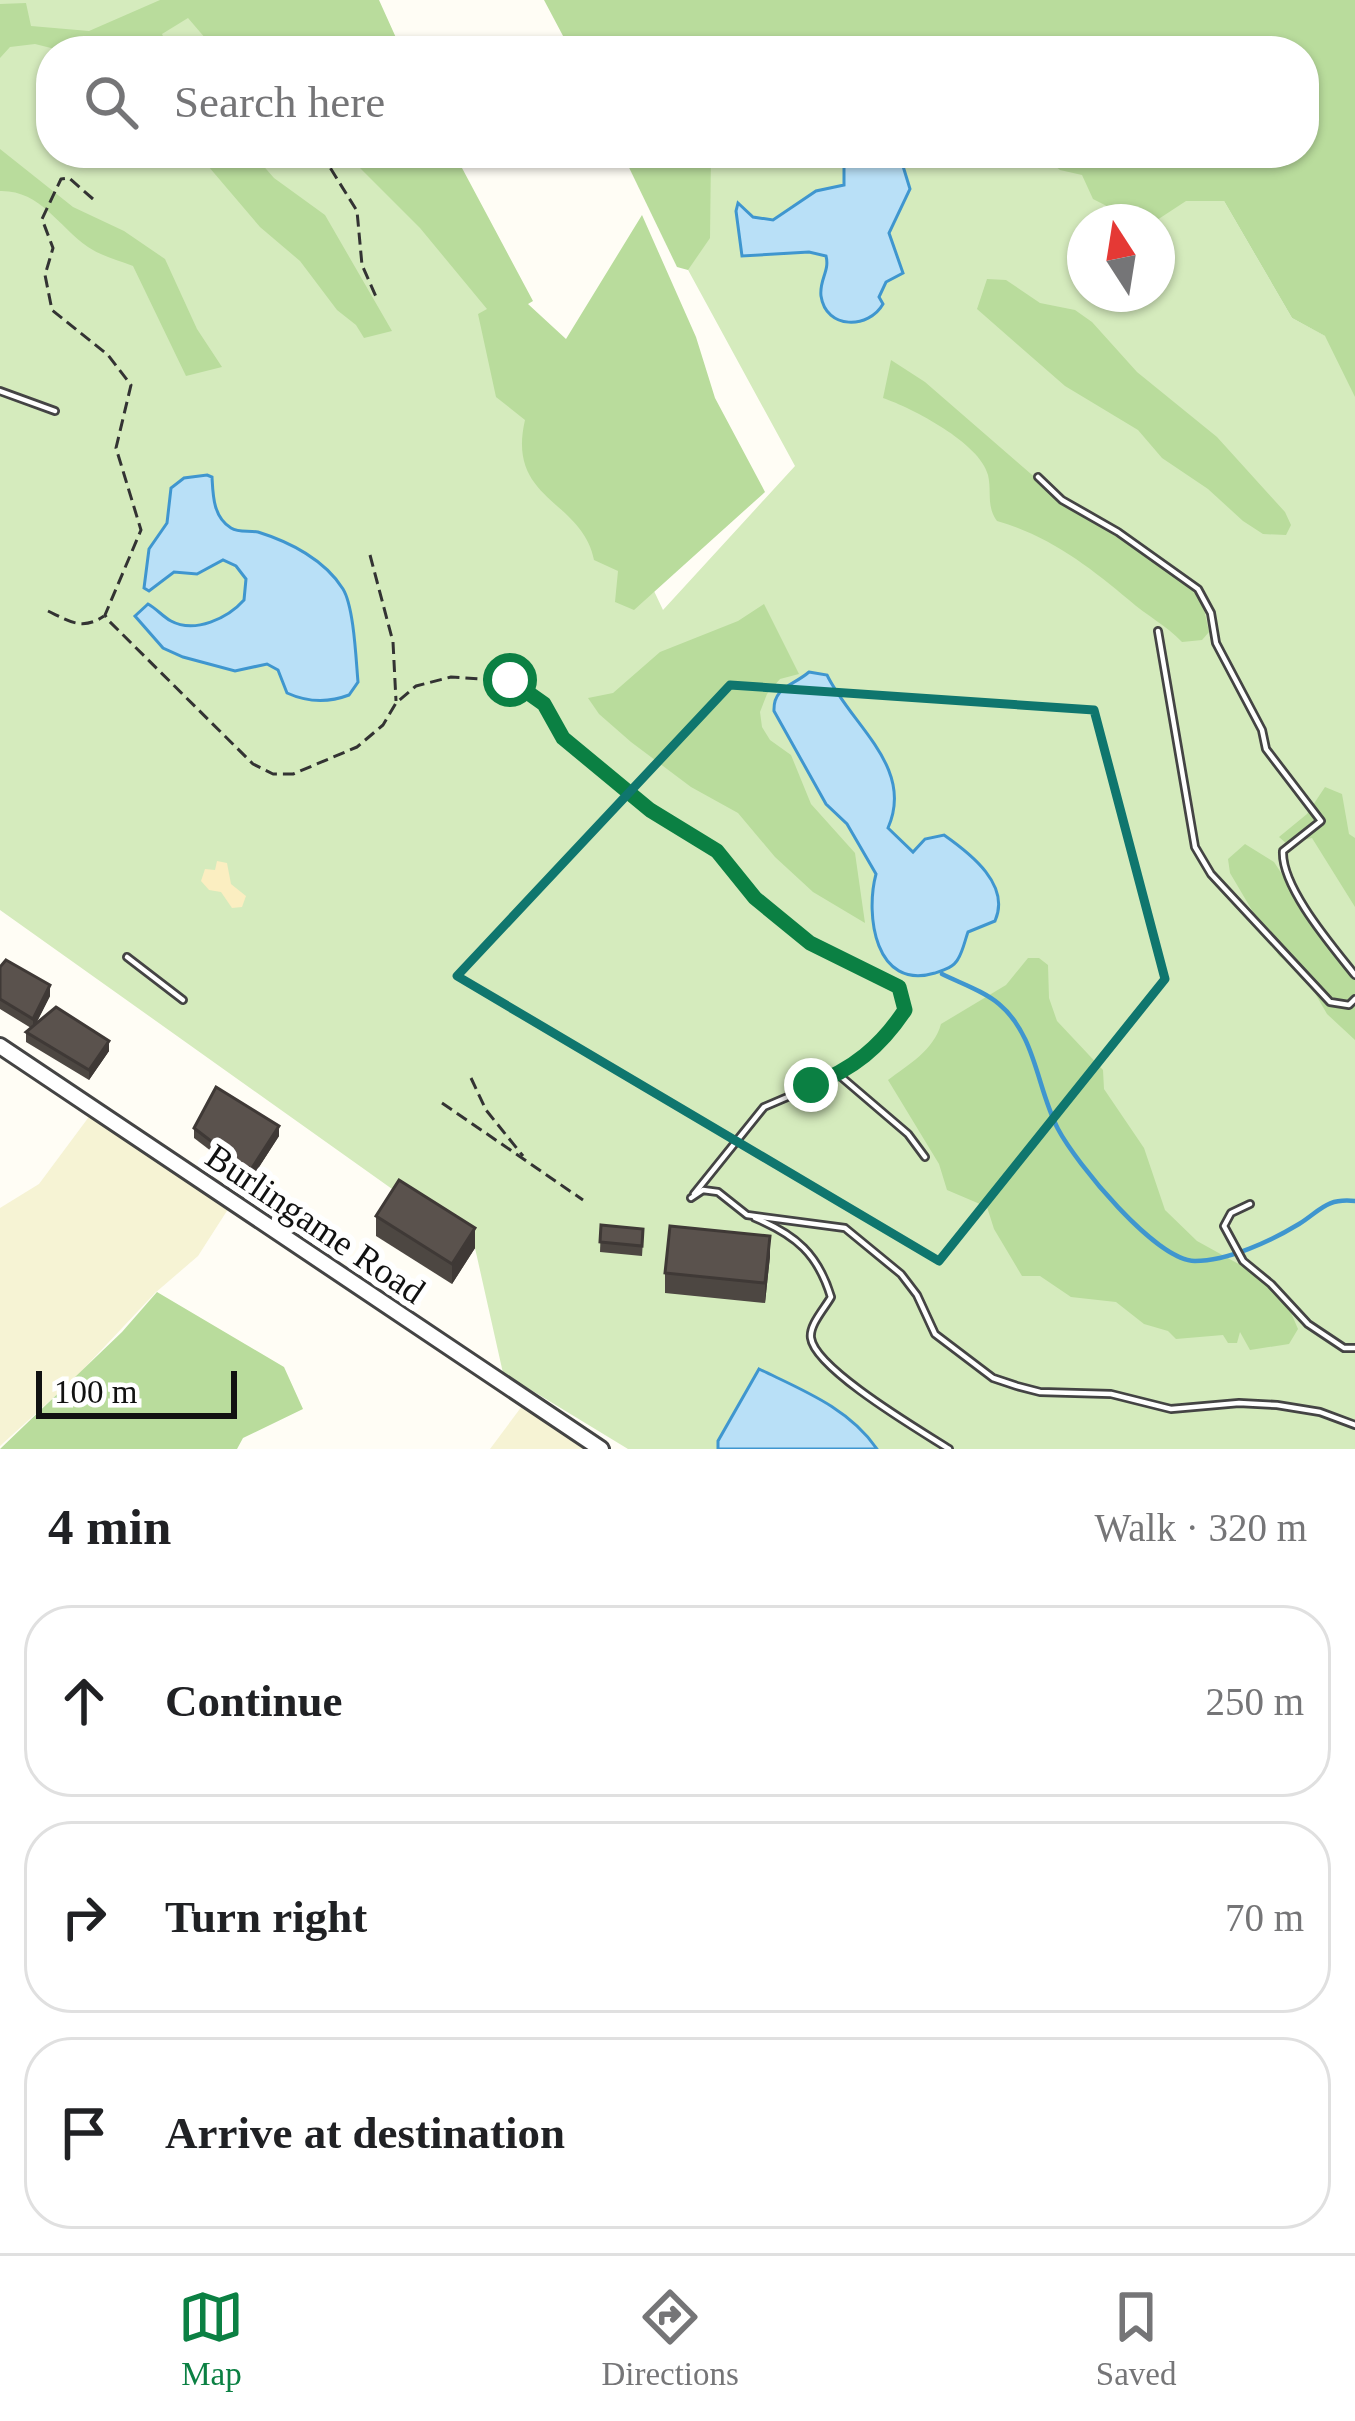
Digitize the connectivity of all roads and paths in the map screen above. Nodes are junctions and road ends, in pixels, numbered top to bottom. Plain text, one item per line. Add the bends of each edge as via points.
1 (330, 168) edge
2 (93, 199) dead end
3 (377, 299) dead end
4 (0, 391) edge
5 (55, 411) dead end
6 (1038, 477) dead end
7 (370, 555) dead end
8 (48, 611) dead end
9 (105, 615) junction
10 (1158, 631) dead end
11 (396, 703) junction
12 (127, 957) dead end
13 (1355, 975) edge
14 (1355, 999) edge
15 (183, 1000) dead end
16 (0, 1046) edge
17 (838, 1075) junction
18 (471, 1078) dead end
19 (442, 1103) dead end
20 (925, 1157) dead end
21 (527, 1161) junction
22 (583, 1200) dead end
23 (1250, 1204) dead end
24 (748, 1215) junction
25 (1355, 1348) edge
26 (1355, 1424) edge
27 (601, 1449) edge
28 (949, 1449) edge

1 - 3 path via 356,211 362,265
2 - 9 path via 61,178 42,219 53,248 45,274 52,310 131,385 116,448 141,530
4 - 5 lane
6 - 13 lane via 1198,589 1266,749 1321,821 1282,851 1282,867
7 - 11 path via 393,641
8 - 9 path via 76,626
9 - 11 path via 273,774 293,774 357,747
10 - 14 lane via 1195,847 1330,1002
11 - 17 path via 416,686 452,677 510,680 544,704 563,738 650,810 717,851 755,898 810,943 899,987 905,1010 883,1042
12 - 15 lane
16 - 27 street, Burlingame Road
17 - 20 lane
17 - 24 lane via 764,1107 691,1198 718,1192
18 - 21 path
19 - 21 path
21 - 22 path
23 - 25 lane via 1224,1226 1243,1261 1324,1338
24 - 26 lane via 845,1228 901,1274 935,1334 993,1378 1171,1409 1277,1405
24 - 28 lane via 801,1242 822,1269 831,1297 812,1326 818,1353 870,1399

